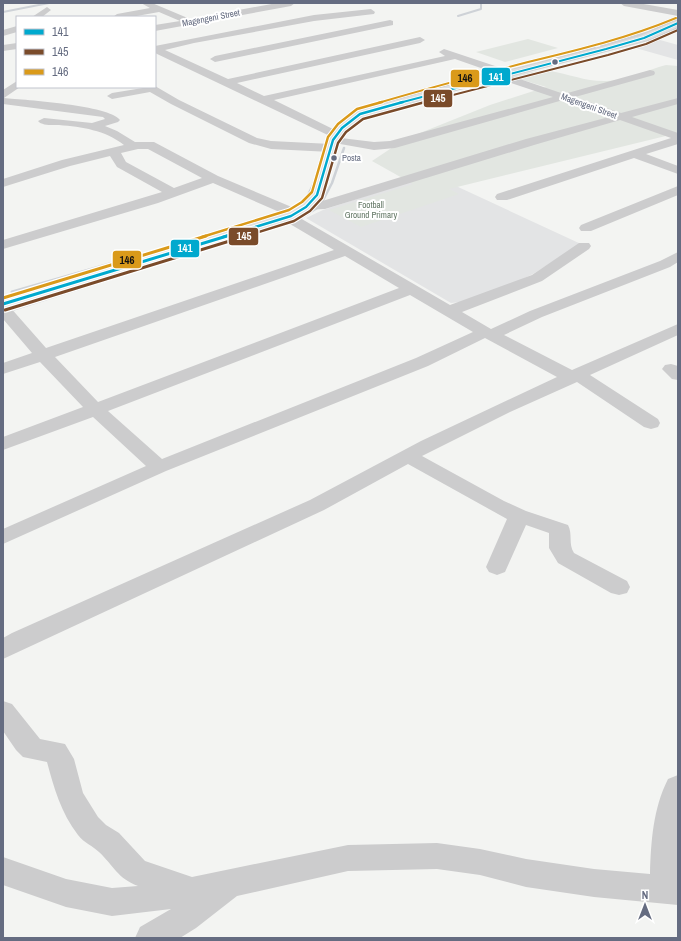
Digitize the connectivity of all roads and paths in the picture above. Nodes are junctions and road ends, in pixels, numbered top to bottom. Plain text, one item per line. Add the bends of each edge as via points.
1 (145, 3) edge
2 (291, 3) edge
3 (355, 3) edge
4 (624, 3) edge
5 (659, 3) edge
6 (647, 8) junction
7 (160, 9) junction
8 (47, 10) dead end
9 (371, 12) junction
10 (678, 13) edge
11 (38, 16) edge
12 (122, 16) edge
13 (190, 22) junction
14 (390, 23) junction
15 (675, 26) edge
16 (156, 28) edge
17 (16, 29) edge
18 (3, 33) edge
19 (16, 38) edge
20 (420, 40) junction
21 (16, 46) edge
22 (3, 48) edge
23 (156, 50) edge
24 (456, 56) junction
25 (215, 59) dead end
26 (650, 72) dead end
27 (504, 75) junction
28 (227, 82) junction
29 (16, 85) edge
30 (151, 88) edge
31 (3, 95) edge
32 (112, 96) dead end
33 (564, 96) junction
34 (264, 99) junction
35 (3, 101) edge
36 (678, 101) edge
37 (621, 117) junction
38 (44, 121) dead end
39 (94, 126) junction
40 (678, 137) edge
41 (678, 140) edge
42 (334, 141) junction
43 (133, 146) junction
44 (114, 151) junction
45 (634, 154) junction
46 (678, 170) edge
47 (213, 179) junction
48 (3, 183) edge
49 (678, 190) edge
50 (173, 193) junction
51 (502, 197) dead end
52 (306, 207) junction
53 (292, 216) junction
54 (586, 228) dead end
55 (3, 245) edge
56 (584, 246) dead end
57 (346, 251) junction
58 (678, 256) edge
59 (411, 289) junction
60 (3, 304) edge
61 (3, 309) edge
62 (449, 311) junction
63 (678, 329) edge
64 (488, 333) junction
65 (43, 355) junction
66 (3, 369) edge
67 (575, 376) junction
68 (96, 409) junction
69 (651, 423) dead end
70 (3, 444) edge
71 (408, 456) junction
72 (159, 468) junction
73 (519, 516) junction
74 (3, 537) edge
75 (497, 568) dead end
76 (619, 587) dead end
77 (3, 650) edge
78 (3, 711) edge
79 (678, 788) edge
80 (3, 872) edge
81 (231, 884) junction
82 (671, 890) edge
83 (194, 891) junction
84 (151, 938) edge

1 - 7 street
2 - 13 street, Magengeni Street
3 - 9 street, Magengeni Street
4 - 6 street
5 - 6 street
6 - 10 street
7 - 12 street
7 - 13 street
8 - 11 street
9 - 14 street, Magengeni Street
9 - 23 street via 314,18 194,40
13 - 16 street, Magengeni Street
14 - 20 street, Magengeni Street
14 - 25 street
15 - 27 main road via 606,49
17 - 18 street
18 - 19 street
20 - 24 street, Magengeni Street
20 - 28 street
21 - 22 street
23 - 28 street
24 - 27 street, Magengeni Street
24 - 34 street
26 - 33 street
27 - 33 street, Magengeni Street
27 - 42 main road via 367,112 351,121
28 - 34 street
29 - 31 street
30 - 32 street
30 - 42 street via 253,141 271,145
33 - 37 street, Magengeni Street
33 - 42 street via 391,145 374,146
34 - 42 street
35 - 39 street via 86,111 107,115 114,120
36 - 37 street
37 - 40 street, Magengeni Street
37 - 52 street via 320,206
38 - 39 street
39 - 43 street via 122,137
41 - 45 street
42 - 52 main road via 317,195
43 - 44 street
43 - 47 street via 154,146
44 - 48 street
44 - 50 street via 121,164
45 - 46 street
45 - 51 street
47 - 50 street
47 - 53 street via 289,211
49 - 54 street
50 - 55 street
52 - 53 main road
53 - 57 street via 295,221
53 - 60 main road
56 - 62 street via 537,278
57 - 59 street
57 - 65 street
58 - 64 street via 665,264
59 - 62 street
59 - 68 street
61 - 65 street
62 - 64 street
63 - 67 street
64 - 67 street
64 - 72 street
65 - 66 street
65 - 68 street
67 - 69 street
67 - 71 street via 503,408
68 - 70 street
68 - 72 street
71 - 73 street
71 - 77 street via 317,505 21,639
72 - 74 street
73 - 75 street
73 - 76 street via 560,530 558,546 566,558
78 - 83 street via 33,749 55,752 60,759 66,785 88,826 109,842 131,868
79 - 82 street via 667,830
80 - 83 street via 66,894 112,902 157,898
81 - 82 street via 348,858 437,856 594,883
81 - 83 street
81 - 84 street via 185,918

